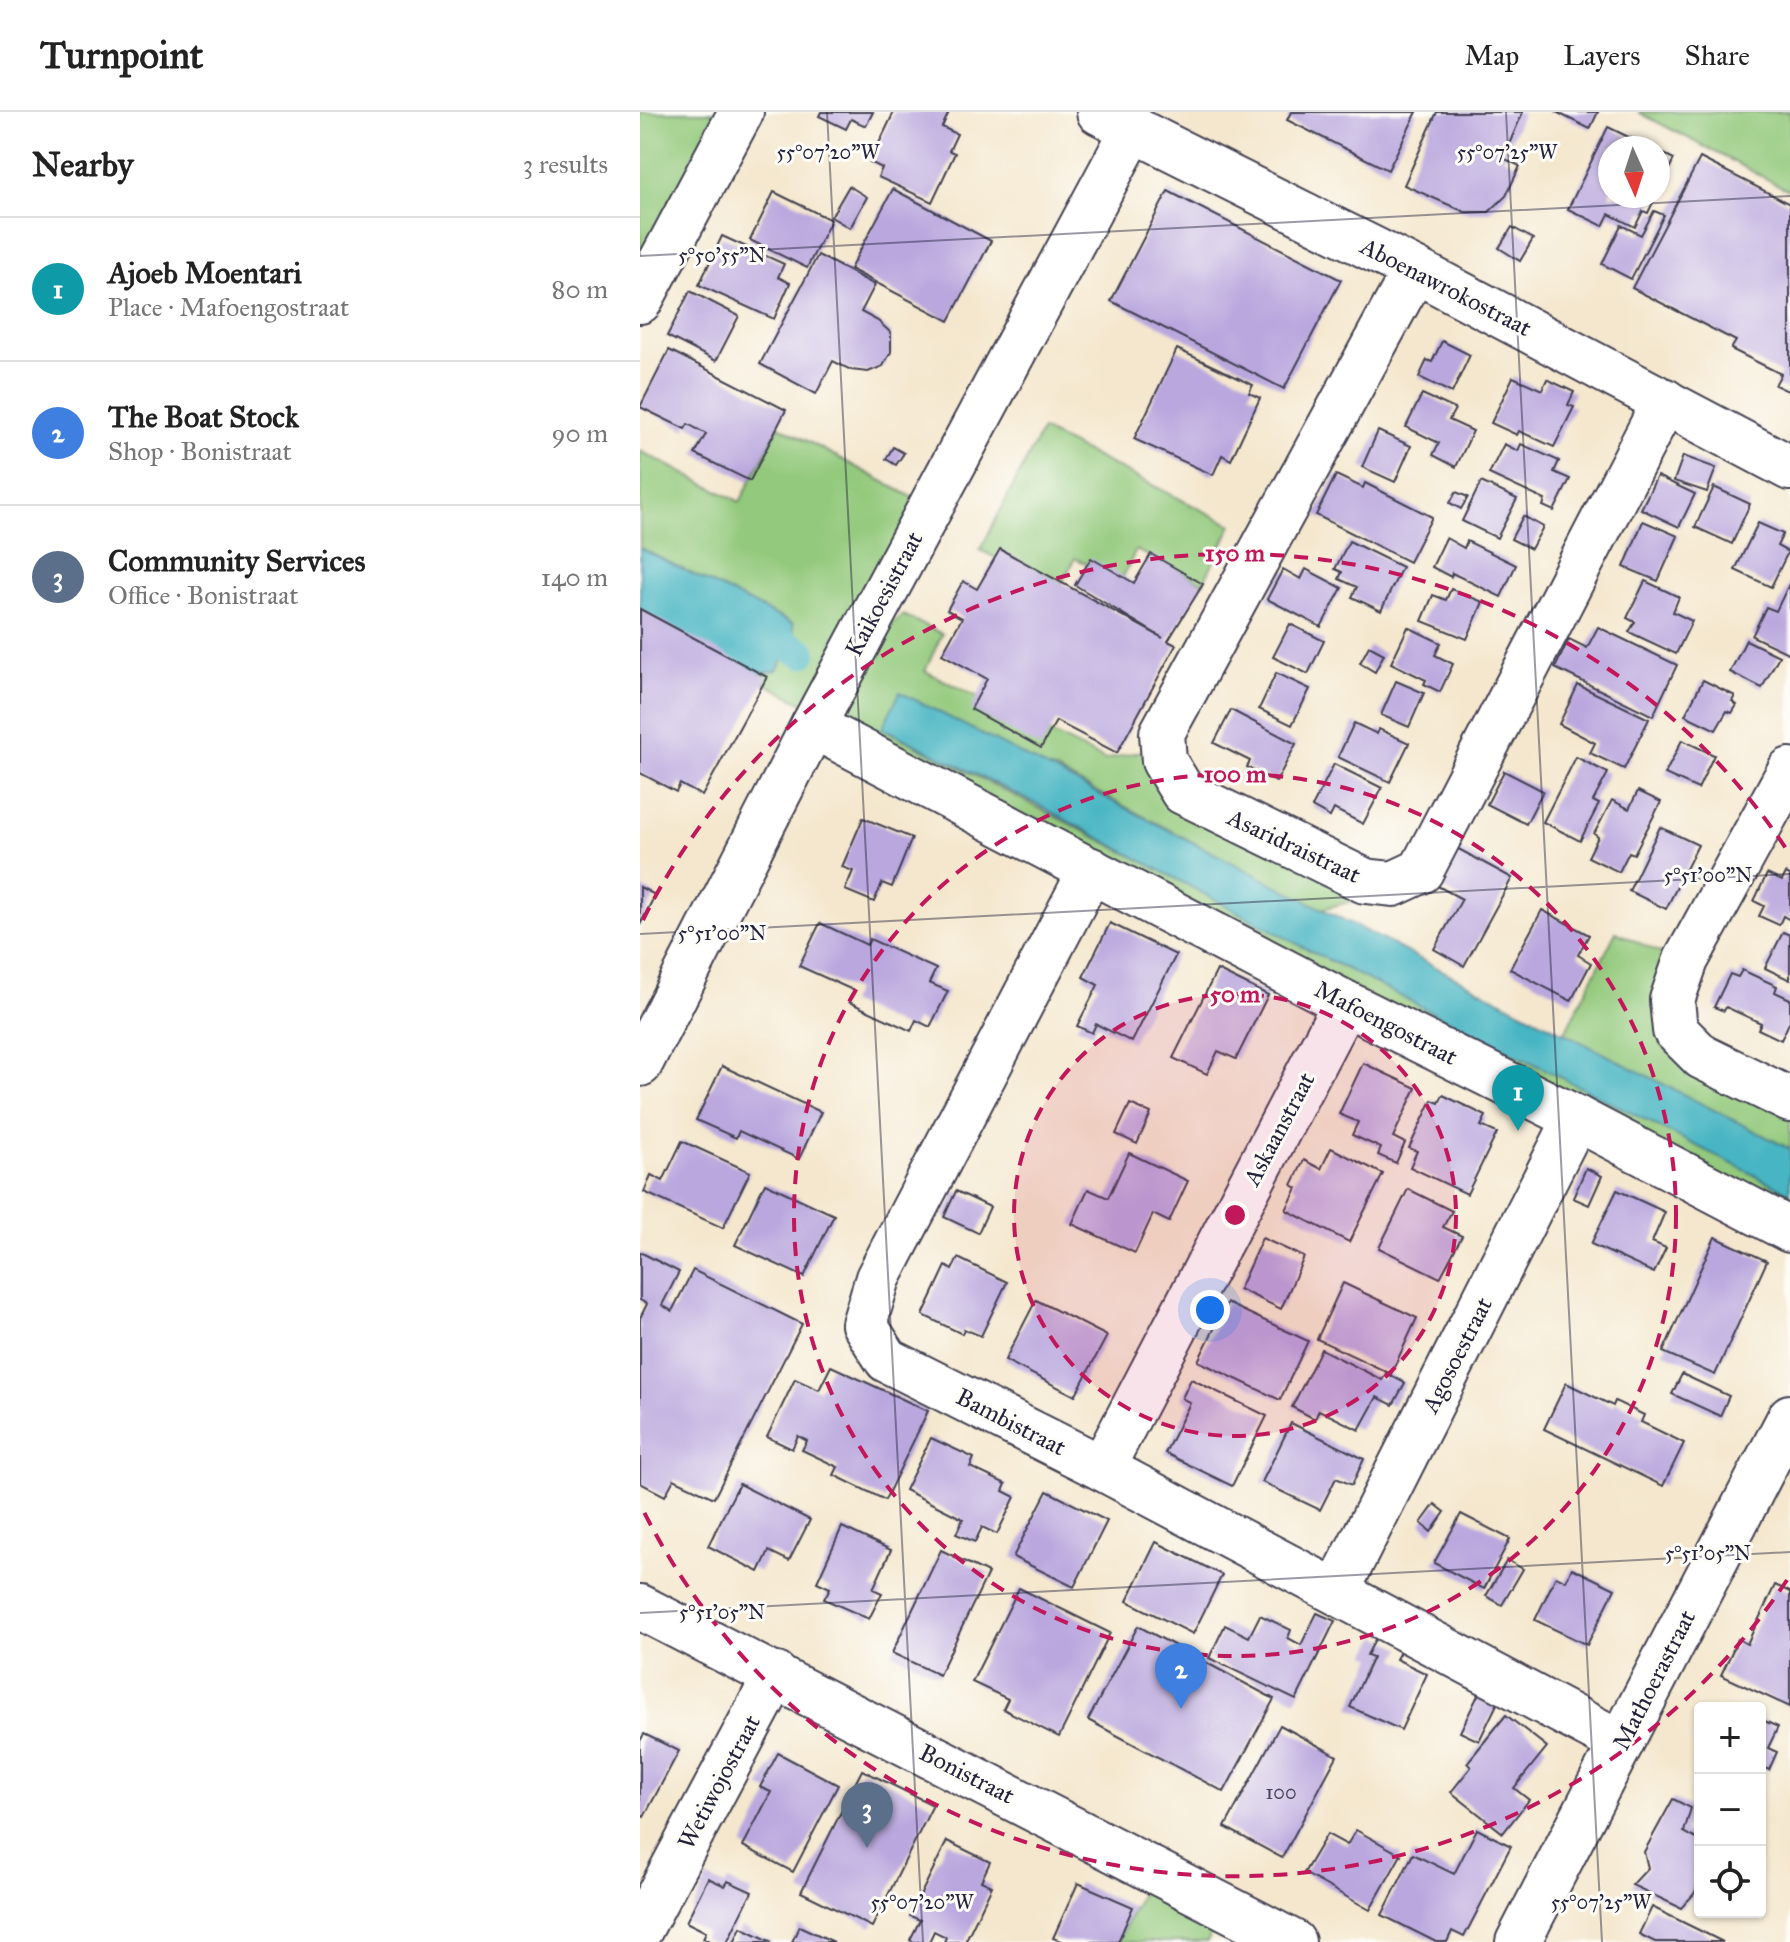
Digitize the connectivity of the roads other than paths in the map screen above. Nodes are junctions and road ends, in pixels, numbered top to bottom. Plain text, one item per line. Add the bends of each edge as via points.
1 (741, 112) edge
2 (1117, 120) edge
3 (1415, 270) junction
4 (640, 301) edge
5 (1665, 401) junction
6 (1790, 468) edge
7 (813, 726) junction
8 (1790, 770) edge
9 (1091, 870) junction
10 (1345, 1003) junction
11 (640, 1064) edge
12 (1790, 1100) edge
13 (1576, 1118) junction
14 (1790, 1230) edge
15 (1790, 1417) edge
16 (1102, 1468) junction
17 (1337, 1591) junction
18 (640, 1607) edge
19 (776, 1675) junction
20 (1621, 1743) junction
21 (640, 1930) edge
22 (1293, 1942) edge
23 (1518, 1942) edge

1 - 4 street
2 - 3 street, Aboenawrokostraat
2 - 7 street, Kaikoesistraat
3 - 5 street, Aboenawrokostraat
3 - 5 street, Asaridraistraat via 1162,733 1164,761 1183,792 1365,881 1393,884 1421,871
5 - 6 street, Aboenawrokostraat
7 - 9 street, Mafoengostraat
7 - 11 street, Kaikoesistraat
8 - 12 street via 1686,960 1672,1000 1675,1030 1702,1057
9 - 10 street, Mafoengostraat
9 - 16 street, Bambistraat via 878,1278 864,1324 887,1360
10 - 13 street, Mafoengostraat
10 - 16 street, Askaanstraat
13 - 14 street, Mafoengostraat
13 - 17 street, Agosoestraat
15 - 20 street, Mathoerastraat
16 - 17 street, Bambistraat
17 - 20 street, Bambistraat
18 - 19 street, Bonistraat
19 - 21 street, Wetiwojostraat
19 - 22 street, Bonistraat
20 - 23 street, Mathoerastraat

